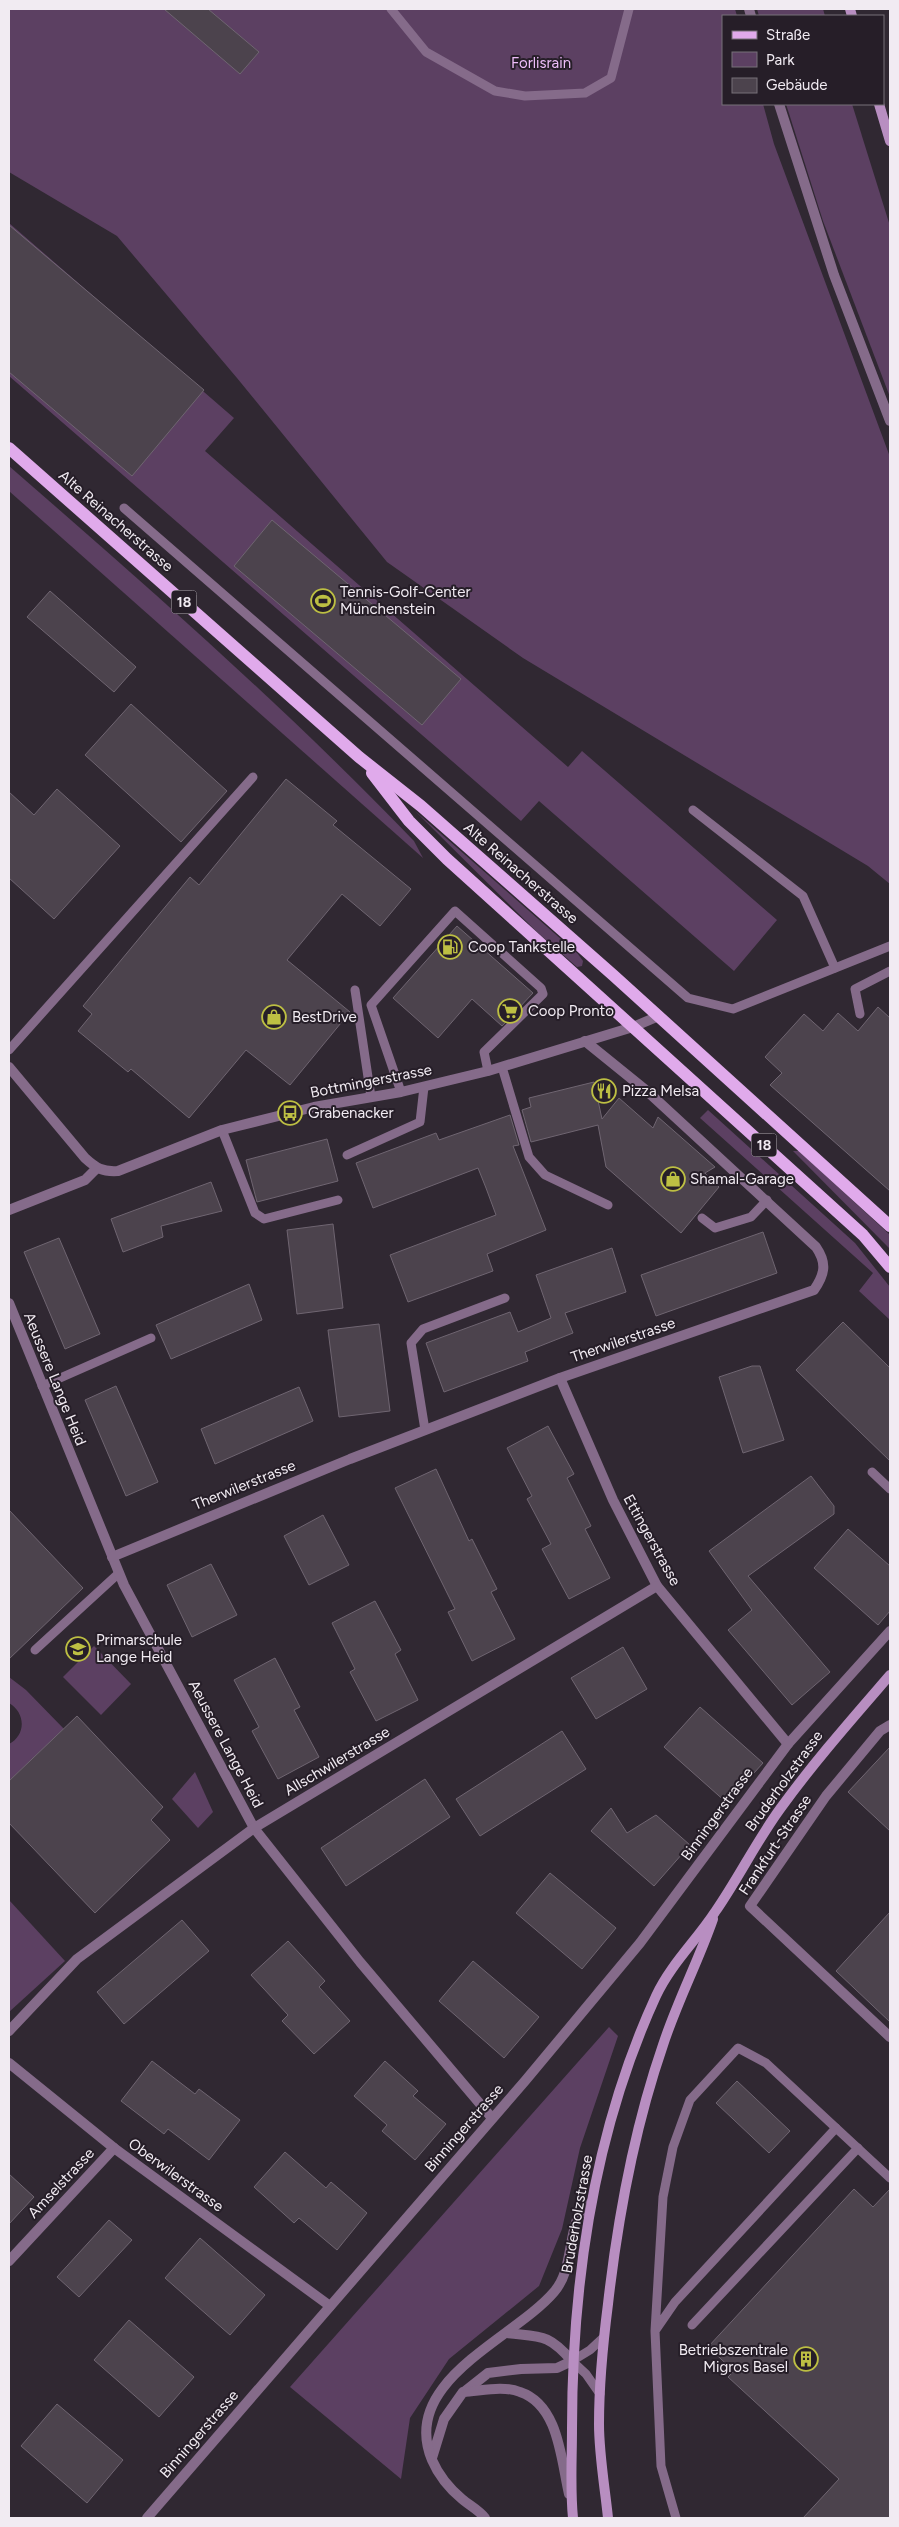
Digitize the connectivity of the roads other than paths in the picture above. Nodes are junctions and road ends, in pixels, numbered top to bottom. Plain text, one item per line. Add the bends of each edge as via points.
1 (391, 9) edge
2 (629, 9) edge
3 (779, 105) edge
4 (879, 105) edge
5 (890, 141) edge
6 (890, 422) edge
7 (9, 448) edge
8 (124, 508) dead end
9 (359, 757) junction
10 (254, 777) dead end
11 (693, 810) dead end
12 (890, 946) edge
13 (835, 968) junction
14 (890, 971) edge
15 (355, 990) dead end
16 (860, 1014) dead end
17 (659, 1016) junction
18 (633, 1027) junction
19 (585, 1041) junction
20 (9, 1050) edge
21 (502, 1066) junction
22 (9, 1067) edge
23 (488, 1071) junction
24 (424, 1087) junction
25 (401, 1092) junction
26 (371, 1097) junction
27 (222, 1130) junction
28 (347, 1155) dead end
29 (96, 1169) junction
30 (338, 1200) dead end
31 (766, 1200) junction
32 (608, 1205) dead end
33 (9, 1210) edge
34 (702, 1218) dead end
35 (890, 1226) edge
36 (890, 1267) edge
37 (505, 1298) dead end
38 (9, 1303) edge
39 (151, 1338) dead end
40 (560, 1378) junction
41 (42, 1386) junction
42 (425, 1430) junction
43 (872, 1472) dead end
44 (890, 1489) edge
45 (112, 1557) junction
46 (119, 1573) junction
47 (657, 1586) junction
48 (890, 1631) edge
49 (35, 1650) dead end
50 (890, 1676) edge
51 (890, 1725) edge
52 (788, 1744) junction
53 (254, 1828) junction
54 (715, 1913) junction
55 (9, 2031) edge
56 (890, 2037) edge
57 (9, 2063) edge
58 (492, 2118) junction
59 (836, 2128) junction
60 (114, 2148) junction
61 (858, 2148) junction
62 (890, 2178) edge
63 (590, 2202) junction
64 (9, 2261) edge
65 (330, 2306) junction
66 (692, 2325) dead end
67 (655, 2331) junction
68 (507, 2333) junction
69 (604, 2338) junction
70 (572, 2360) junction
71 (463, 2392) junction
72 (600, 2394) junction
73 (432, 2459) junction
74 (572, 2507) junction
75 (147, 2518) edge
76 (485, 2518) edge
77 (573, 2518) edge
78 (608, 2518) edge
79 (676, 2518) edge

1 - 2 lane via 426,52 458,72 495,91 540,96 585,93 611,78
3 - 6 street via 834,276
4 - 5 main road
7 - 9 main road, Alte Reinacherstrasse / 18
8 - 13 lane via 688,998 733,1009
9 - 17 main road, Alte Reinacherstrasse / 18 via 421,806
9 - 18 main road, Alte Reinacherstrasse / 18 via 409,821 446,859
10 - 20 lane
11 - 13 lane via 803,896
12 - 13 lane
14 - 16 lane via 855,989
15 - 26 lane
17 - 18 street
17 - 35 main road, Alte Reinacherstrasse / 18
18 - 19 street, Bottmingerstrasse
18 - 36 main road, Alte Reinacherstrasse / 18 via 863,1235
19 - 21 street, Bottmingerstrasse
19 - 31 street, Therwilerstrasse via 648,1092
21 - 23 street, Bottmingerstrasse
21 - 32 lane via 529,1157 545,1175
22 - 29 street
23 - 24 street, Bottmingerstrasse
23 - 25 lane via 484,1052 542,994 541,988 455,911 371,1004
24 - 25 street, Bottmingerstrasse
24 - 28 lane via 420,1122
25 - 26 street, Bottmingerstrasse
26 - 27 street, Bottmingerstrasse via 314,1107
27 - 29 street, Bottmingerstrasse via 118,1171
27 - 30 lane via 255,1213 264,1220
29 - 33 street via 85,1180
31 - 34 lane via 751,1217 715,1228
31 - 40 street, Therwilerstrasse via 823,1257 825,1268 814,1290
37 - 42 lane via 423,1329 411,1343
38 - 41 street, Aeussere Lange Heid
39 - 41 lane
40 - 42 street, Therwilerstrasse
40 - 47 street, Ettingerstrasse via 613,1500
41 - 45 street, Aeussere Lange Heid
42 - 45 street, Therwilerstrasse
43 - 44 lane
45 - 46 street, Aeussere Lange Heid
46 - 49 lane
46 - 53 street, Aeussere Lange Heid
47 - 52 street, Ettingerstrasse
47 - 53 street, Allschwilerstrasse
48 - 52 street, Binningerstrasse
50 - 54 main road, Bruderholzstrasse via 831,1741 779,1810
51 - 56 street, Frankfurt-Strasse via 880,1731 826,1796 750,1906
52 - 58 street, Binningerstrasse via 640,1943
53 - 55 street, Allschwilerstrasse via 77,1959
53 - 58 street, Aeussere Lange Heid via 360,1962
54 - 63 main road, Bruderholzstrasse via 673,1964 656,1995 607,2132
54 - 69 main road, Bruderholzstrasse via 700,1959 663,2044 646,2099 615,2238
57 - 60 street, Oberwilerstrasse
58 - 65 street, Binningerstrasse
59 - 61 lane
59 - 67 lane via 675,2302
59 - 67 lane via 766,2063 738,2048 690,2100 673,2146 663,2197
60 - 64 street, Amselstrasse
60 - 65 street, Oberwilerstrasse
61 - 62 lane
61 - 66 lane
63 - 68 street via 578,2216 568,2261 555,2291
63 - 70 main road, Bruderholzstrasse
65 - 75 street, Binningerstrasse
67 - 79 lane via 661,2466
68 - 70 street via 548,2338
68 - 73 street via 476,2353 438,2392 426,2434
69 - 70 lane
69 - 72 main road, Bruderholzstrasse
70 - 71 street via 557,2368 488,2373
70 - 72 lane
70 - 74 main road, Bruderholzstrasse
71 - 73 street via 444,2419
71 - 74 street via 520,2391 536,2401 548,2414 557,2439
72 - 78 main road, Bruderholzstrasse via 599,2425
73 - 76 street via 460,2498
74 - 77 main road, Bruderholzstrasse

